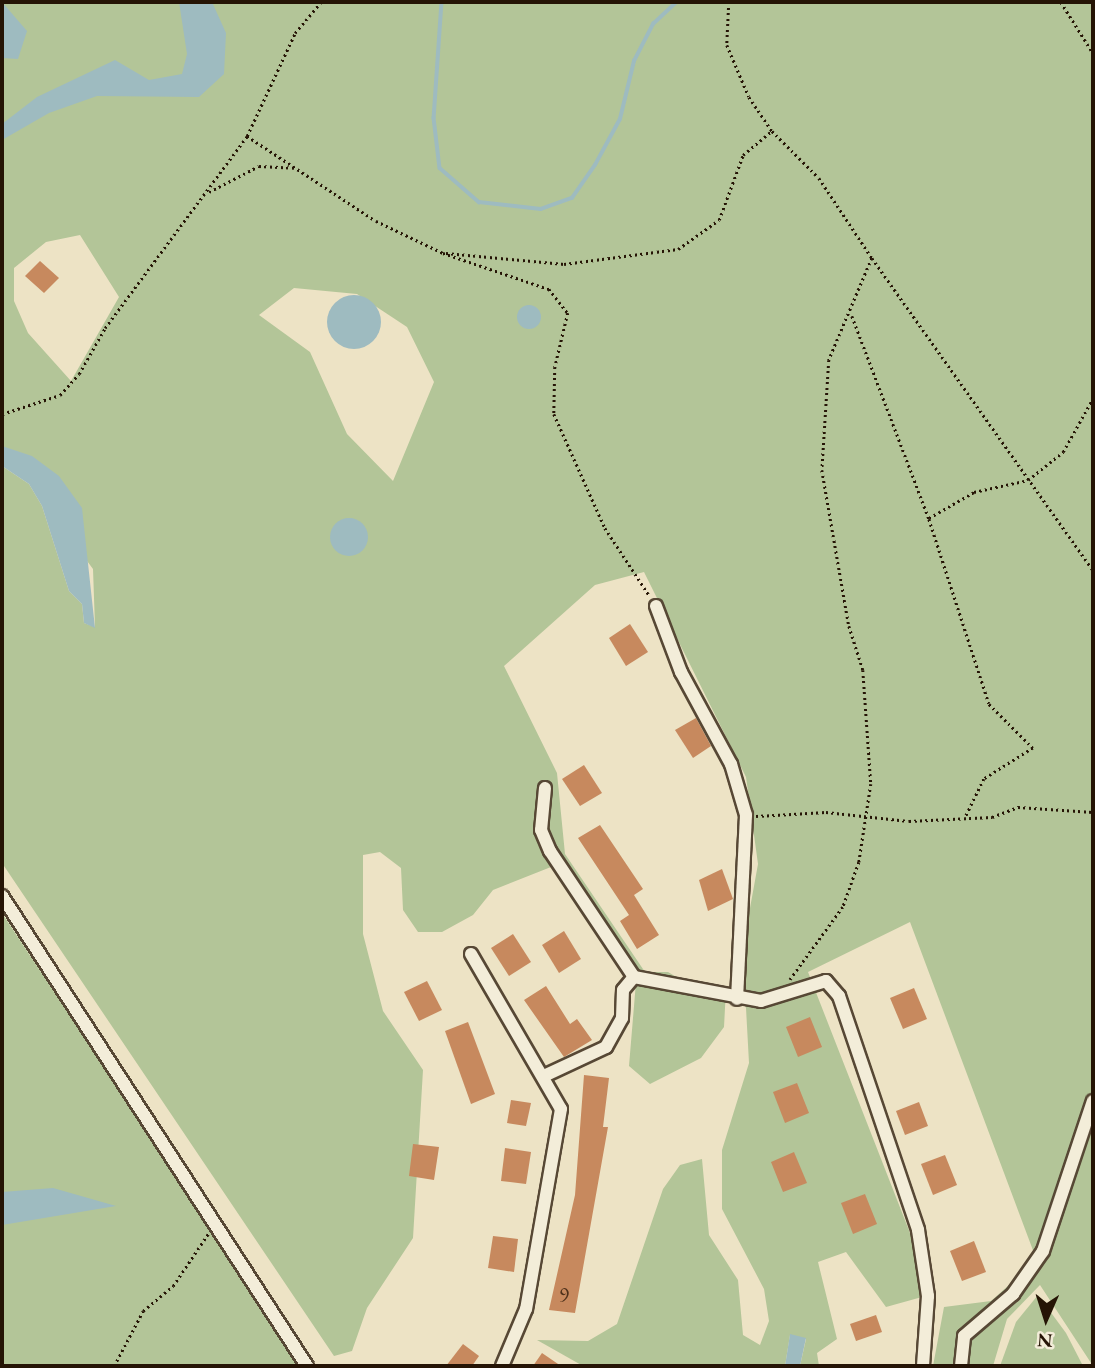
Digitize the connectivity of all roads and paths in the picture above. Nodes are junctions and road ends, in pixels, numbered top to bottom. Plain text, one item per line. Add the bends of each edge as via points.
1 (321, 2) edge
2 (729, 2) edge
3 (1061, 2) edge
4 (1093, 53) edge
5 (772, 131) junction
6 (247, 136) junction
7 (297, 169) junction
8 (208, 192) junction
9 (443, 253) junction
10 (872, 258) junction
11 (851, 314) junction
12 (1093, 398) edge
13 (2, 414) edge
14 (1028, 480) junction
15 (929, 519) junction
16 (1093, 569) edge
17 (656, 606) joint
18 (545, 789) dead end
19 (1093, 812) edge
20 (865, 814) junction
21 (746, 815) junction
22 (965, 817) junction
23 (2, 896) edge
24 (471, 954) dead end
25 (634, 977) junction
26 (737, 999) junction
27 (776, 1000) junction
28 (546, 1075) junction
29 (1093, 1101) edge
30 (214, 1224) junction
31 (114, 1366) edge
32 (307, 1366) edge
33 (502, 1366) edge
34 (923, 1366) edge
35 (961, 1366) edge

1 - 6 path via 295,33
2 - 5 path via 727,45
3 - 4 path
5 - 9 path via 743,155 719,219 678,249 564,264
5 - 10 path via 819,178
6 - 7 path
6 - 8 path
7 - 8 path via 259,166
7 - 9 path via 376,221
8 - 13 path via 73,381 50,399
9 - 17 path via 550,289 568,313 555,367 554,414 605,528
10 - 11 path
10 - 14 path
11 - 15 path
11 - 20 path via 829,360 822,470 867,699 871,784
12 - 14 path via 1063,452
14 - 15 path via 974,492
14 - 16 path
15 - 22 path via 989,704 1033,748 984,779
17 - 21 street via 681,672 731,764
18 - 25 street via 541,830 550,851
19 - 22 path via 1017,807
20 - 21 path
20 - 22 path via 909,821
20 - 27 path via 859,862 843,907
21 - 26 street
23 - 30 street
24 - 28 street
25 - 26 street
25 - 28 street via 623,990 622,1018 606,1047
26 - 27 street
27 - 34 street via 826,981 839,996 925,1266
28 - 33 street via 560,1124 526,1309
29 - 35 street via 1043,1251 1013,1294 964,1336
30 - 31 path via 173,1286 143,1311
30 - 32 street

